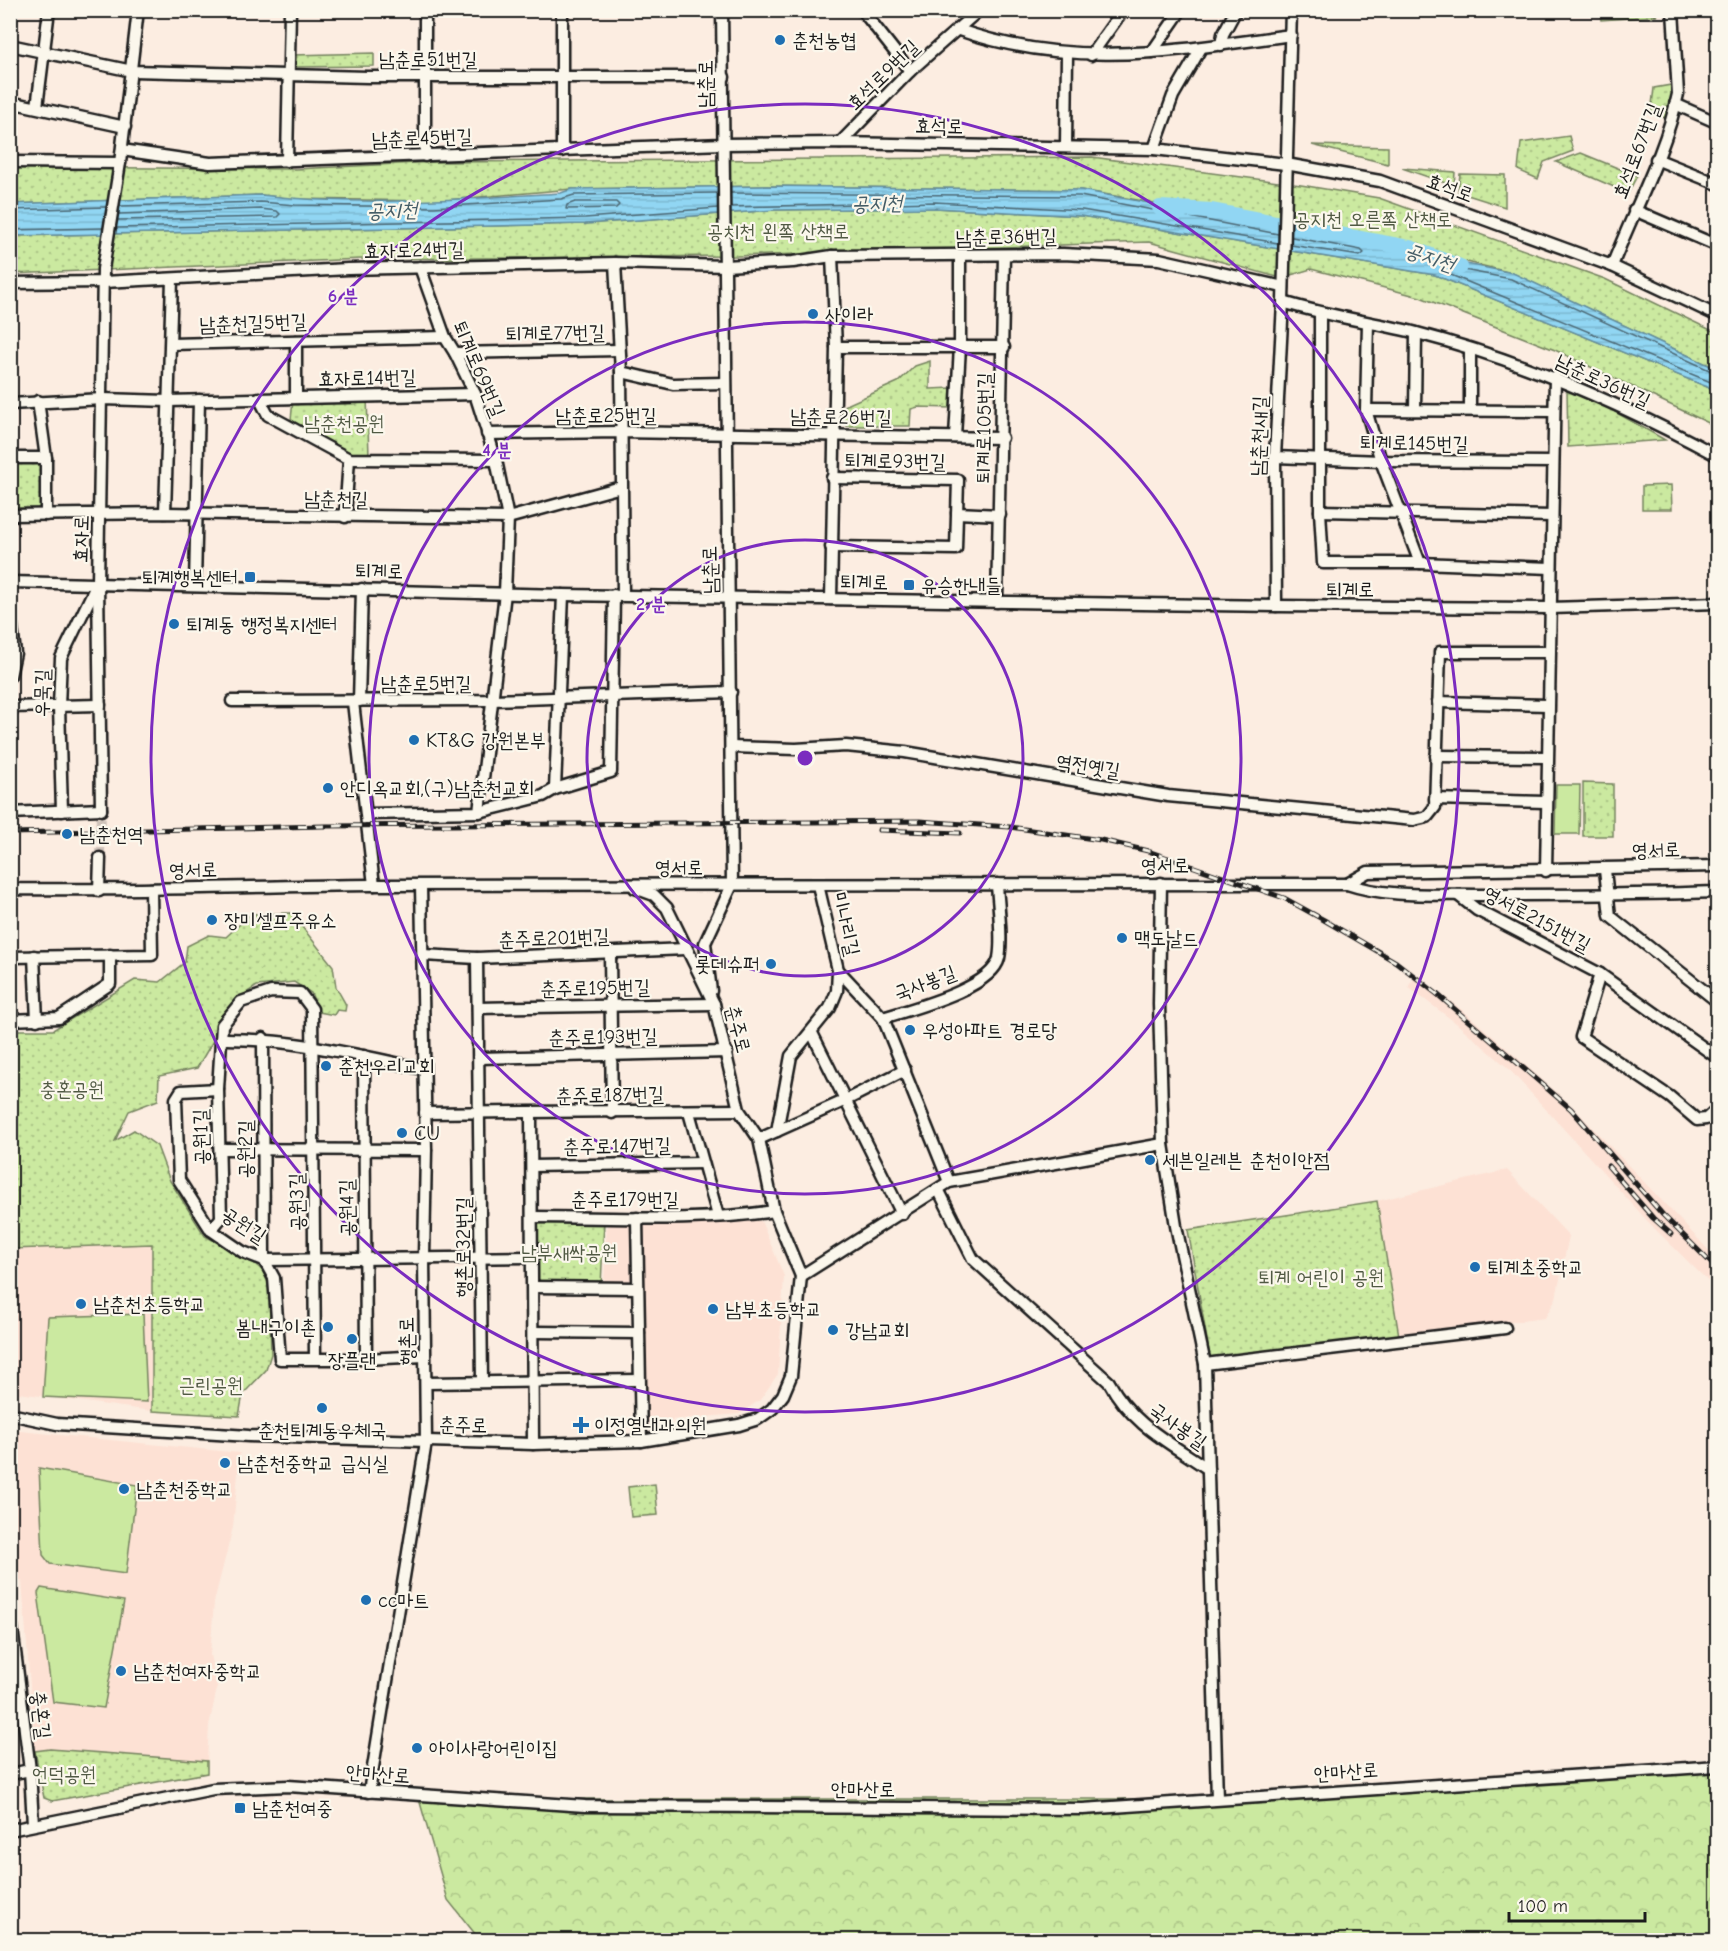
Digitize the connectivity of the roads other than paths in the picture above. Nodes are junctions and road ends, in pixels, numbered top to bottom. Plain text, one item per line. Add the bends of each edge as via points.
1 (49, 10) edge
2 (138, 10) edge
3 (290, 10) edge
4 (425, 10) edge
5 (562, 10) edge
6 (722, 10) edge
7 (980, 10) edge
8 (1123, 10) edge
9 (1181, 10) edge
10 (1236, 10) edge
11 (1291, 10) edge
12 (1673, 10) edge
13 (864, 11) edge
14 (959, 30) junction
15 (1291, 35) junction
16 (10, 45) edge
17 (1221, 45) junction
18 (1201, 48) junction
19 (1152, 52) junction
20 (45, 53) junction
21 (1066, 54) junction
22 (1091, 55) junction
23 (132, 70) junction
24 (910, 71) junction
25 (289, 75) junction
26 (424, 75) junction
27 (724, 77) junction
28 (561, 78) junction
29 (10, 102) edge
30 (1676, 104) junction
31 (37, 107) junction
32 (1718, 123) edge
33 (125, 127) junction
34 (840, 143) junction
35 (723, 144) junction
36 (1066, 146) junction
37 (1154, 149) junction
38 (122, 150) junction
39 (562, 151) junction
40 (425, 156) junction
41 (1656, 159) junction
42 (287, 161) junction
43 (10, 162) edge
44 (1286, 164) junction
45 (120, 166) junction
46 (1718, 184) edge
47 (1634, 210) junction
48 (1718, 246) edge
49 (960, 255) junction
50 (1005, 255) junction
51 (832, 256) junction
52 (726, 261) junction
53 (615, 263) junction
54 (1612, 266) junction
55 (420, 267) junction
56 (172, 279) junction
57 (104, 282) junction
58 (10, 283) edge
59 (1283, 286) junction
60 (1283, 302) junction
61 (1320, 314) junction
62 (1718, 316) edge
63 (1368, 323) junction
64 (1416, 333) junction
65 (445, 337) junction
66 (296, 341) junction
67 (171, 344) junction
68 (960, 346) junction
69 (1005, 346) junction
70 (836, 347) junction
71 (1470, 349) junction
72 (619, 350) junction
73 (455, 352) junction
74 (621, 372) junction
75 (1555, 377) junction
76 (725, 383) junction
77 (475, 394) junction
78 (296, 397) junction
79 (259, 398) junction
80 (103, 399) junction
81 (200, 400) junction
82 (38, 401) junction
83 (168, 401) junction
84 (10, 404) edge
85 (1366, 410) junction
86 (1415, 410) junction
87 (1470, 410) junction
88 (1553, 411) junction
89 (619, 432) junction
90 (487, 434) junction
91 (726, 434) junction
92 (835, 435) junction
93 (955, 437) junction
94 (1002, 438) junction
95 (1718, 456) edge
96 (1275, 457) junction
97 (10, 458) edge
98 (46, 458) junction
99 (349, 459) junction
100 (1322, 459) junction
101 (496, 460) junction
102 (1381, 461) junction
103 (1553, 462) junction
104 (832, 478) junction
105 (621, 487) junction
106 (1320, 511) junction
107 (1402, 512) junction
108 (165, 513) junction
109 (957, 513) junction
110 (100, 514) junction
111 (196, 514) junction
112 (10, 515) edge
113 (46, 515) junction
114 (1000, 515) junction
115 (1552, 516) junction
116 (345, 517) junction
117 (508, 518) junction
118 (831, 547) junction
119 (1420, 563) junction
120 (1551, 568) junction
121 (10, 582) edge
122 (98, 583) junction
123 (195, 586) junction
124 (362, 589) junction
125 (505, 593) junction
126 (563, 595) junction
127 (618, 595) junction
128 (728, 597) junction
129 (831, 599) junction
130 (997, 602) junction
131 (1718, 603) edge
132 (1276, 606) junction
133 (1550, 608) junction
134 (10, 610) edge
135 (1549, 652) junction
136 (13, 653) edge
137 (10, 676) edge
138 (731, 692) junction
139 (612, 695) junction
140 (560, 698) junction
141 (492, 700) junction
142 (232, 701) dead end
143 (356, 701) junction
144 (1438, 702) junction
145 (100, 705) junction
146 (1548, 705) junction
147 (59, 706) junction
148 (10, 707) edge
149 (731, 747) junction
150 (1436, 756) junction
151 (1546, 757) junction
152 (555, 789) junction
153 (1545, 802) junction
154 (1435, 803) junction
155 (62, 812) junction
156 (479, 812) junction
157 (10, 813) edge
158 (368, 814) junction
159 (100, 858) tunnel mouth
160 (1718, 866) edge
161 (1605, 870) junction
162 (1546, 871) junction
163 (1161, 883) junction
164 (997, 884) junction
165 (1347, 884) junction
166 (374, 885) junction
167 (732, 885) junction
168 (818, 885) junction
169 (421, 886) junction
170 (626, 886) junction
171 (10, 889) edge
172 (151, 889) junction
173 (99, 891) junction
174 (1718, 892) edge
175 (1458, 894) junction
176 (1607, 896) junction
177 (685, 949) junction
178 (610, 954) junction
179 (110, 955) junction
180 (423, 955) junction
181 (34, 956) junction
182 (10, 957) edge
183 (477, 958) junction
184 (838, 970) junction
185 (1600, 974) junction
186 (1718, 1002) edge
187 (714, 1004) junction
188 (611, 1005) junction
189 (478, 1008) junction
190 (883, 1018) junction
191 (10, 1020) edge
192 (37, 1020) junction
193 (812, 1033) junction
194 (263, 1038) junction
195 (221, 1039) junction
196 (313, 1046) junction
197 (727, 1052) junction
198 (611, 1055) junction
199 (363, 1056) junction
200 (480, 1058) junction
201 (1718, 1058) edge
202 (424, 1069) junction
203 (905, 1070) junction
204 (218, 1089) junction
205 (844, 1101) junction
206 (1718, 1108) edge
207 (739, 1110) junction
208 (689, 1112) junction
209 (425, 1113) junction
210 (481, 1113) junction
211 (612, 1113) junction
212 (531, 1114) junction
213 (777, 1131) junction
214 (759, 1139) junction
215 (1163, 1144) junction
216 (220, 1149) junction
217 (364, 1149) junction
218 (426, 1150) junction
219 (263, 1151) junction
220 (314, 1151) junction
221 (702, 1163) junction
222 (532, 1166) junction
223 (950, 1182) junction
224 (939, 1191) junction
225 (774, 1211) junction
226 (902, 1214) junction
227 (718, 1216) junction
228 (532, 1217) junction
229 (637, 1218) junction
230 (211, 1230) junction
231 (481, 1256) junction
232 (365, 1257) junction
233 (424, 1257) junction
234 (533, 1257) junction
235 (315, 1258) junction
236 (264, 1260) junction
237 (801, 1276) junction
238 (533, 1287) junction
239 (638, 1288) junction
240 (1505, 1328) dead end
241 (534, 1332) junction
242 (639, 1333) junction
243 (424, 1356) junction
244 (315, 1358) junction
245 (366, 1359) junction
246 (1205, 1364) junction
247 (639, 1380) junction
248 (482, 1381) junction
249 (534, 1382) junction
250 (427, 1383) junction
251 (10, 1414) edge
252 (641, 1441) junction
253 (426, 1442) junction
254 (533, 1444) junction
255 (1208, 1468) junction
256 (10, 1612) edge
257 (1718, 1766) edge
258 (30, 1770) junction
259 (10, 1774) edge
260 (369, 1792) junction
261 (1217, 1799) junction
262 (33, 1824) junction
263 (10, 1830) edge

1 - 20 street
2 - 23 street
3 - 25 street
4 - 26 street
5 - 28 street
6 - 27 street, 남춘로
7 - 14 street, 효석로9번길
8 - 22 street
9 - 19 street
10 - 17 street
11 - 15 street
12 - 30 street, 효석로67번길
13 - 24 street
14 - 21 street via 988,40
14 - 24 street, 효석로9번길
15 - 17 street
15 - 44 street
16 - 20 street, 남춘로51번길
17 - 18 street
18 - 19 street
18 - 37 street via 1173,96
19 - 22 street
20 - 23 street, 남춘로51번길
20 - 31 street
21 - 22 street
21 - 36 street
23 - 25 street, 남춘로51번길
23 - 33 street
24 - 34 street, 효석로9번길
25 - 26 street, 남춘로51번길
25 - 42 street
26 - 28 street, 남춘로51번길
26 - 40 street
27 - 28 street, 남춘로51번길
27 - 35 street, 남춘로
28 - 39 street
29 - 31 street
30 - 32 street
30 - 41 street, 효석로67번길
31 - 33 street
33 - 38 street
34 - 35 street, 효석로
34 - 36 street, 효석로
35 - 39 street, 남춘로45번길
35 - 52 street, 남춘로
36 - 37 street, 효석로
37 - 44 street, 효석로
38 - 42 street, 남춘로45번길 via 210,163
38 - 45 street
39 - 40 street, 남춘로45번길
40 - 42 street, 남춘로45번길
41 - 46 street
41 - 47 street, 효석로67번길
43 - 45 street
44 - 54 street, 효석로 via 1380,181
44 - 59 street, 남춘천새길
45 - 57 street, 효자로
47 - 48 street
47 - 54 street, 효석로67번길
49 - 50 street, 남춘로36번길
49 - 51 street, 남춘로36번길
49 - 68 street
50 - 59 street, 남춘로36번길 via 1160,259
50 - 69 street, 퇴계로105번길
51 - 52 street, 남춘로36번길 via 793,262
51 - 70 street, 퇴계로93번길
52 - 53 street, 효자로24번길
52 - 76 street, 남춘로
53 - 55 street, 효자로24번길
53 - 72 street, 퇴계로77번길
54 - 62 street, 효석로
55 - 56 street, 효자로24번길
55 - 65 street, 퇴계로69번길
56 - 57 street, 효자로24번길
56 - 67 street
57 - 58 street, 효자로24번길
57 - 80 street, 효자로
59 - 60 street, 남춘천새길
60 - 61 street, 남춘로36번길
60 - 96 street, 남춘천새길
61 - 63 street, 남춘로36번길
61 - 100 street, 퇴계로
63 - 64 street, 남춘로36번길
63 - 85 street
64 - 71 street, 남춘로36번길
64 - 86 street
65 - 66 street, 남춘천길5번길
65 - 73 street, 퇴계로69번길
66 - 67 street, 남춘천길5번길
66 - 78 street
67 - 83 street
68 - 69 street
68 - 70 street
68 - 93 street
69 - 94 street, 퇴계로105번길
70 - 92 street, 퇴계로93번길
71 - 75 street, 남춘로36번길
71 - 87 street
72 - 73 street, 퇴계로77번길
72 - 74 street, 퇴계로77번길
73 - 77 street, 퇴계로69번길
74 - 76 street via 673,384
74 - 89 street, 퇴계로77번길
75 - 88 street
75 - 95 street, 남춘로36번길
76 - 91 street, 남춘로
77 - 78 street, 효자로14번길
77 - 90 street, 퇴계로69번길
78 - 79 street, 효자로14번길
79 - 81 street, 효자로14번길
79 - 99 street via 268,415
80 - 82 street, 효자로14번길
80 - 83 street, 효자로14번길
80 - 110 street, 효자로
81 - 83 street, 효자로14번길
81 - 111 street
82 - 84 street, 효자로14번길
82 - 98 street
83 - 108 street
85 - 86 street, 퇴계로145번길
85 - 102 street
86 - 87 street, 퇴계로145번길
87 - 88 street, 퇴계로145번길
88 - 103 street
89 - 90 street, 남춘로25번길
89 - 91 street, 남춘로25번길
89 - 105 street, 퇴계로77번길
90 - 101 street, 퇴계로69번길
91 - 92 street, 남춘로26번길
91 - 128 street, 남춘로
92 - 93 street, 남춘로26번길
92 - 104 street, 퇴계로93번길
93 - 94 street, 남춘로26번길
94 - 114 street, 퇴계로105번길
96 - 100 street, 퇴계로145번길
96 - 132 street, 남춘천새길
97 - 98 street
98 - 113 street
99 - 101 street
99 - 116 street
100 - 102 street, 퇴계로145번길
100 - 106 street, 퇴계로
101 - 117 street, 퇴계로69번길
102 - 103 street, 퇴계로145번길
102 - 107 street
103 - 115 street
104 - 109 street, 퇴계로93번길 via 958,480
104 - 118 street, 퇴계로93번길
105 - 117 street
105 - 127 street, 퇴계로77번길
106 - 107 street
106 - 119 street, 퇴계로 via 1323,563
107 - 115 street
107 - 119 street
108 - 110 street, 남춘천길
108 - 111 street, 남춘천길
109 - 114 street
109 - 118 street via 956,549
110 - 113 street, 남춘천길
110 - 122 street, 효자로
111 - 116 street, 남춘천길
111 - 123 street
112 - 113 street, 남춘천길
114 - 130 street, 퇴계로105번길
115 - 120 street
116 - 117 street, 남춘천길
117 - 125 street, 퇴계로69번길
118 - 129 street, 퇴계로93번길
119 - 120 street, 퇴계로
120 - 133 street
121 - 122 street, 퇴계로
122 - 123 street, 퇴계로
122 - 145 street, 효자로
122 - 147 street, 우묵길 via 61,658
123 - 124 street, 퇴계로
124 - 125 street, 퇴계로
124 - 143 street, 남춘로5번길
125 - 126 street, 퇴계로
125 - 141 street, 남춘로5번길
126 - 127 street, 퇴계로
126 - 140 street
127 - 128 street, 퇴계로
127 - 139 street
128 - 129 street, 퇴계로
128 - 138 street, 남춘로
129 - 130 street, 퇴계로
130 - 132 street, 퇴계로
131 - 133 street, 퇴계로
132 - 133 street, 퇴계로
133 - 135 street
134 - 136 street
135 - 144 street via 1440,652
135 - 146 street
136 - 137 street
138 - 139 street, 남춘로5번길
138 - 149 street, 남춘로
139 - 140 street, 남춘로5번길
139 - 152 street via 611,772
140 - 141 street, 남춘로5번길
140 - 152 street
141 - 143 street, 남춘로5번길
141 - 156 street, 남춘로5번길
142 - 143 street, 남춘로5번길
143 - 158 street, 남춘로5번길
144 - 146 street
144 - 150 street
145 - 147 street
145 - 155 street, 효자로 via 101,809
146 - 151 street
147 - 148 street
147 - 155 street, 우묵길
149 - 154 street, 역전옛길 via 846,746 905,752 1168,796 1414,820 1427,817
149 - 167 street, 남춘로
150 - 151 street
150 - 154 street
151 - 153 street
152 - 156 street via 543,796
153 - 154 street
153 - 162 street
155 - 157 street
156 - 158 street
158 - 166 street, 남춘로5번길
159 - 173 street
160 - 161 street, 영서로
161 - 162 street, 영서로
161 - 176 street
162 - 165 street, 영서로 via 1368,872
163 - 164 street, 영서로
163 - 165 street, 영서로
163 - 215 street
164 - 168 street, 영서로
164 - 190 street, 국사봉길 via 999,957 994,969 961,992
165 - 175 street, 영서로 via 1367,891
166 - 169 street, 영서로
166 - 172 street, 영서로
167 - 168 street, 영서로
167 - 170 street, 영서로
167 - 187 street via 705,943
168 - 184 street, 미나리길
169 - 170 street, 영서로
169 - 180 street, 행촌로
170 - 177 street, 춘주로 via 645,891 663,903
171 - 173 street, 영서로
172 - 173 street, 영서로
172 - 179 street via 152,955
174 - 176 street, 영서로
175 - 176 street, 영서로
175 - 185 street, 영서로2151번길 via 1477,910
176 - 186 street via 1610,916
177 - 178 street, 춘주로201번길
177 - 187 street, 춘주로
178 - 183 street, 춘주로201번길
178 - 188 street
179 - 181 street
179 - 192 street via 110,984 58,1018
180 - 183 street, 춘주로201번길
180 - 202 street, 행촌로
181 - 182 street
181 - 192 street
183 - 189 street
184 - 190 street, 미나리길
184 - 193 street, 미나리길 via 837,991 830,1008
185 - 201 street, 영서로2151번길
185 - 206 street, 영서로2151번길 via 1581,1037 1697,1120 1706,1119
187 - 188 street, 춘주로195번길
187 - 197 street, 춘주로
188 - 189 street, 춘주로195번길
188 - 198 street
189 - 200 street
190 - 203 street, 국사봉길
191 - 192 street
193 - 205 street
193 - 213 street, 미나리길 via 791,1056
194 - 195 street
194 - 196 street
194 - 219 street, 공원2길
195 - 196 street, 공원1길 via 222,1025 241,1002 270,992 300,993 312,1009
195 - 204 street, 공원1길
196 - 199 street
196 - 220 street, 공원3길
197 - 198 street, 춘주로193번길
197 - 207 street, 춘주로
198 - 200 street, 춘주로193번길
198 - 211 street
199 - 202 street
199 - 217 street, 공원4길
200 - 210 street
202 - 209 street, 행촌로
203 - 205 street
203 - 223 street, 국사봉길
204 - 216 street, 공원1길
204 - 230 street, 공원길 via 181,1091 176,1099 179,1180
205 - 213 street
205 - 226 street
207 - 208 street, 춘주로187번길
207 - 214 street, 춘주로
208 - 211 street, 춘주로187번길
208 - 221 street, 춘주로179번길
209 - 210 street, 춘주로187번길
209 - 218 street, 행촌로
210 - 212 street, 춘주로187번길
210 - 231 street, 행촌로32번길
211 - 212 street, 춘주로187번길
212 - 222 street
213 - 214 street
214 - 225 street, 춘주로
215 - 223 street
215 - 246 street
216 - 219 street
216 - 230 street, 공원1길 via 221,1218
217 - 218 street
217 - 220 street
217 - 232 street, 공원4길
218 - 233 street, 행촌로
219 - 220 street
219 - 236 street, 공원2길
220 - 235 street, 공원3길
221 - 222 street, 춘주로147번길
221 - 227 street, 춘주로179번길
222 - 228 street
223 - 224 street
224 - 226 street
224 - 255 street, 국사봉길 via 973,1259 1109,1382 1121,1405 1144,1426
225 - 227 street, 춘주로179번길
225 - 237 street, 춘주로
226 - 237 street
227 - 229 street, 춘주로179번길
228 - 229 street, 춘주로179번길
228 - 234 street
229 - 239 street
230 - 236 street, 공원길 via 243,1252
231 - 233 street
231 - 234 street
231 - 248 street, 행촌로32번길
232 - 233 street
232 - 235 street
232 - 245 street, 공원4길
233 - 243 street, 행촌로
234 - 238 street
235 - 236 street
235 - 244 street, 공원3길
236 - 244 street, 공원길 via 274,1278 280,1359
237 - 252 street, 춘주로 via 791,1376 772,1409 739,1425
238 - 239 street
238 - 241 street
239 - 242 street
240 - 246 street
241 - 242 street
241 - 249 street
242 - 247 street
243 - 245 street
243 - 250 street, 행촌로
244 - 245 street
246 - 255 street
247 - 249 street
247 - 252 street
248 - 249 street
248 - 250 street
249 - 254 street
250 - 253 street, 행촌로
251 - 253 street, 춘주로 via 57,1424
252 - 254 street, 춘주로
253 - 254 street, 춘주로
253 - 260 street, 행촌로
255 - 261 street, 국사봉길
256 - 258 street, 충혼길
257 - 261 street, 안마산로
258 - 259 street
258 - 262 street, 충혼길
260 - 261 street, 안마산로 via 585,1806 1083,1809
260 - 262 street, 안마산로 via 288,1786 213,1789
262 - 263 street, 안마산로

